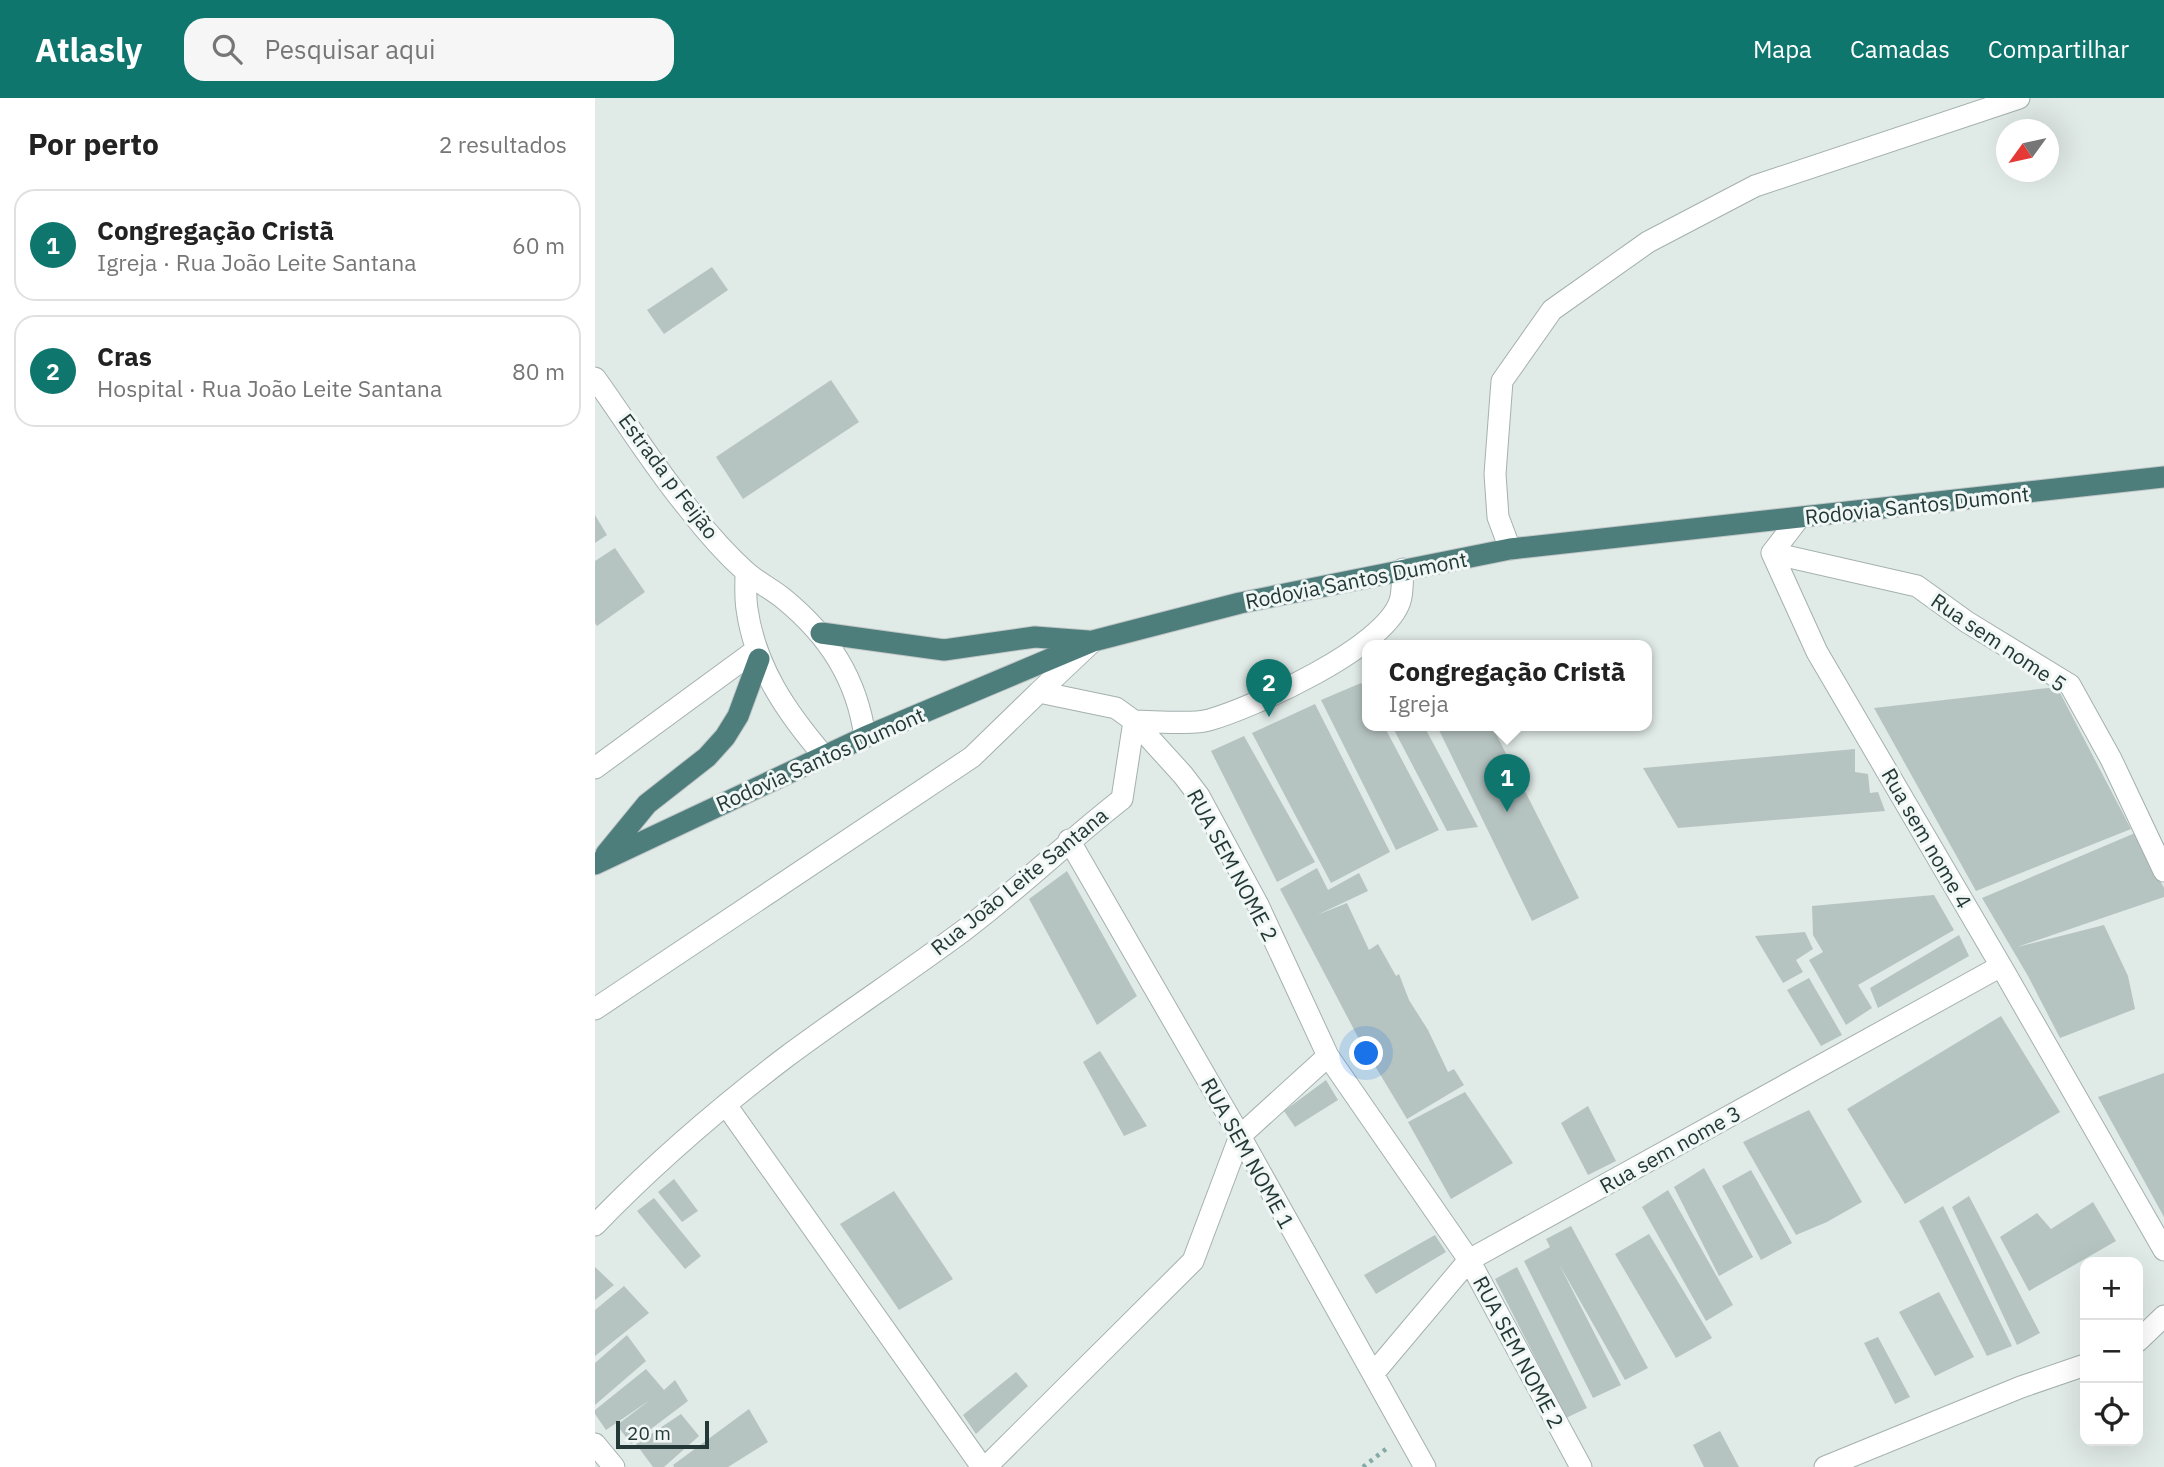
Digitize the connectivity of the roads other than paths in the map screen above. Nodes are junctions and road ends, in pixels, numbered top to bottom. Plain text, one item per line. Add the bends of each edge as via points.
1 (2019, 98) edge
2 (595, 378) edge
3 (2164, 477) edge
4 (1799, 518) junction
5 (1510, 548) junction
6 (1772, 553) junction
7 (1403, 569) junction
8 (746, 572) junction
9 (821, 633) junction
10 (1369, 640) edge
11 (1093, 641) junction
12 (1362, 644) edge
13 (758, 654) junction
14 (1039, 692) junction
15 (1134, 721) junction
16 (865, 737) junction
17 (824, 756) junction
18 (595, 768) edge
19 (1069, 840) junction
20 (598, 862) edge
21 (2164, 871) edge
22 (2001, 965) junction
23 (595, 1009) edge
24 (1328, 1056) junction
25 (726, 1105) junction
26 (1240, 1136) junction
27 (595, 1225) edge
28 (2164, 1250) edge
29 (1469, 1260) junction
30 (2164, 1316) edge
31 (2143, 1336) edge
32 (2080, 1368) edge
33 (1373, 1374) junction
34 (595, 1444) edge
35 (614, 1467) edge
36 (984, 1467) edge
37 (1425, 1467) edge
38 (1581, 1467) edge
39 (1825, 1467) edge

1 - 5 street via 1755,186 1648,242 1552,310 1502,381 1495,474 1498,517
2 - 8 street, Estrada p Feijão via 687,508
3 - 4 highway, Rodovia Santos Dumont
4 - 5 highway, Rodovia Santos Dumont
4 - 6 street
5 - 7 highway, Rodovia Santos Dumont
6 - 21 street, Rua sem nome 5 via 1917,586 2070,685
6 - 22 street, Rua sem nome 4 via 1817,652
7 - 10 street via 1399,603
7 - 11 highway, Rodovia Santos Dumont via 1240,603
8 - 9 street, Estrada p Feijão via 784,598
8 - 13 street via 747,609
9 - 11 highway via 944,650 1035,636
9 - 16 street, Estrada p Feijão via 852,683
11 - 14 street
11 - 16 highway, Rodovia Santos Dumont
12 - 15 street via 1285,690 1206,721
13 - 17 street via 794,721
13 - 18 street
13 - 20 highway via 738,716 725,737 647,804
14 - 15 street, RUA SEM NOME 2 via 1116,708
14 - 23 street via 972,757
15 - 19 street, Rua João Leite Santana via 1122,799
15 - 24 street, RUA SEM NOME 2 via 1199,796 1258,905
16 - 17 highway, Rodovia Santos Dumont
17 - 20 highway, Rodovia Santos Dumont
19 - 25 street, Rua João Leite Santana via 1022,885 964,930
19 - 26 street, RUA SEM NOME 1
22 - 28 street, Rua sem nome 4
22 - 29 street, Rua sem nome 3
24 - 26 street
24 - 29 street, RUA SEM NOME 2
25 - 27 street, Rua João Leite Santana
25 - 36 street
26 - 33 street, RUA SEM NOME 1
26 - 36 street via 1193,1261
29 - 33 street, Rua sem nome 3
29 - 38 street, RUA SEM NOME 2
30 - 31 street
32 - 39 street
33 - 37 street, RUA SEM NOME 1
34 - 35 street

